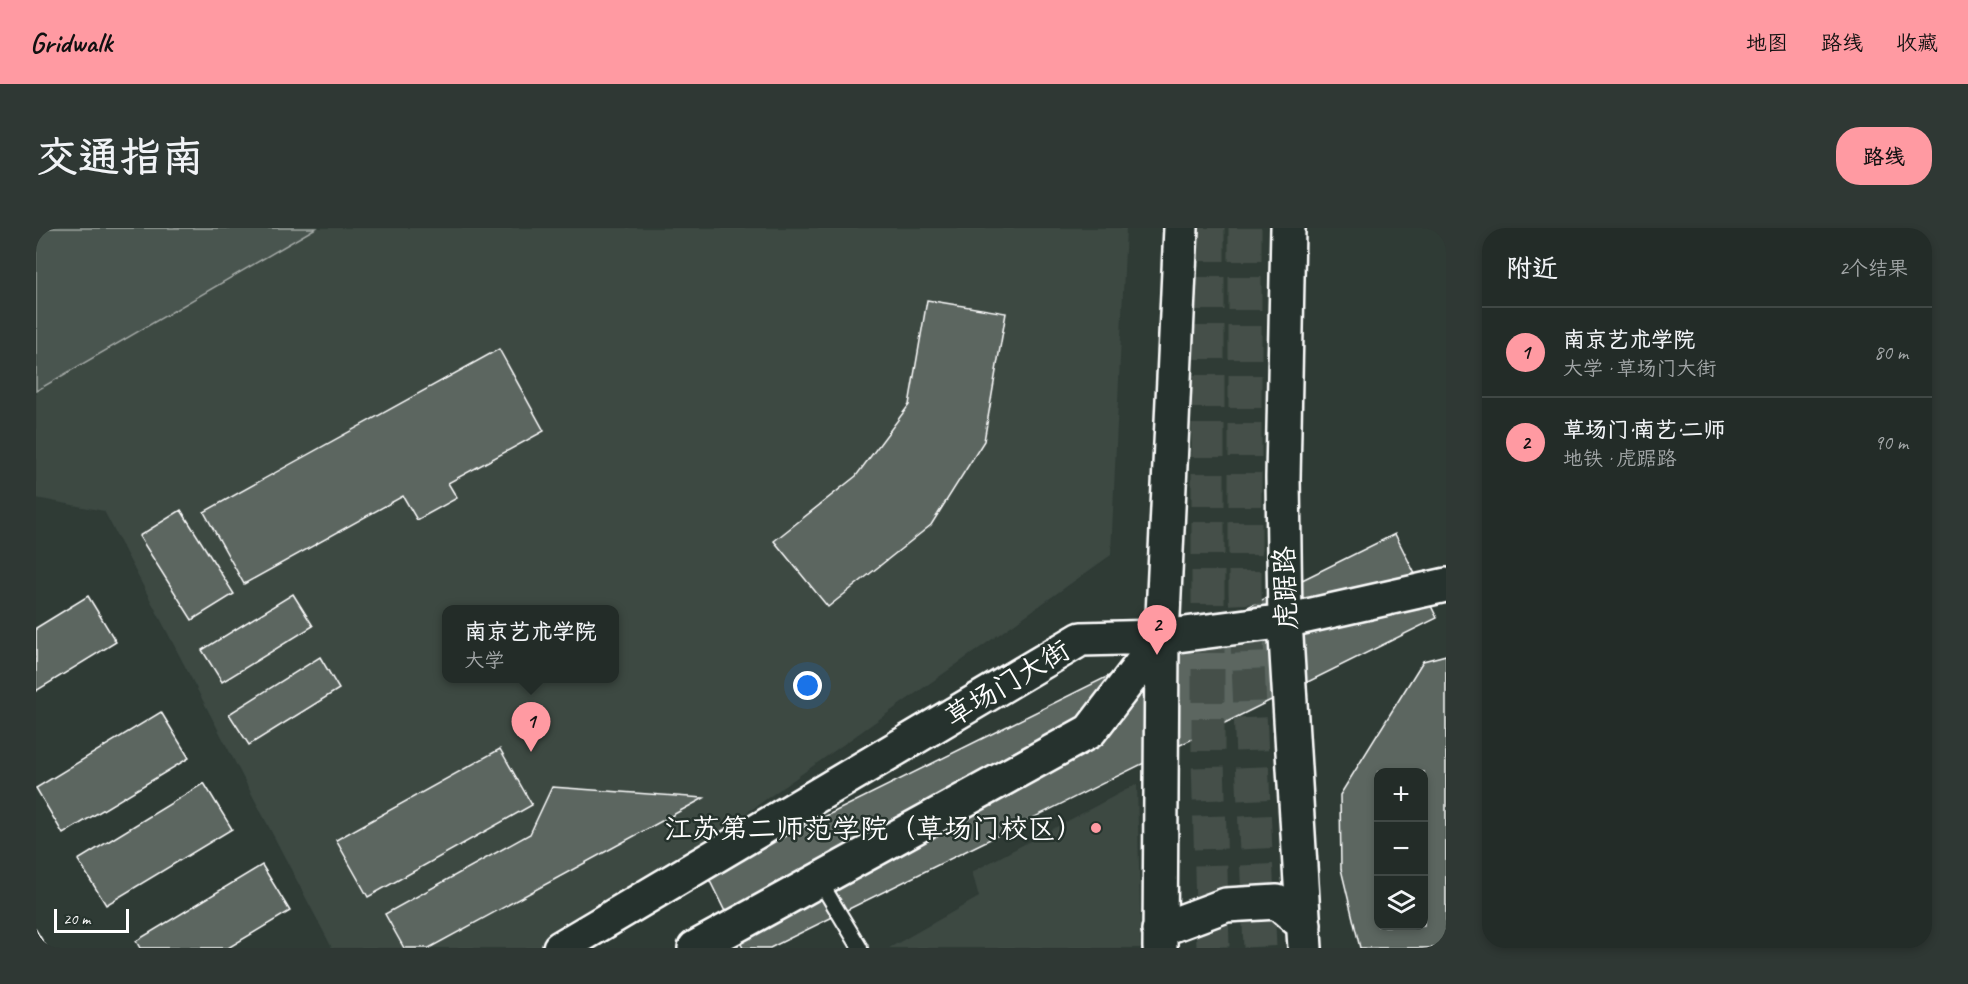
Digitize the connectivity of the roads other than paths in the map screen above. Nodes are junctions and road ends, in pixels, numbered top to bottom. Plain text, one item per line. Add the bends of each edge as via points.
1 (1181, 228) edge
2 (1288, 228) edge
3 (1446, 585) edge
4 (1285, 621) junction
5 (1162, 637) junction
6 (819, 880) junction
7 (1304, 936) edge
8 (1159, 939) edge
9 (560, 948) edge
10 (695, 948) edge
11 (860, 948) edge

1 - 5 main road
2 - 4 main road, 虎踞路 via 1283,478
3 - 4 main road, 草场门大街
4 - 5 main road, 草场门大街
4 - 7 main road, 虎踞路
5 - 6 main road via 1090,731
5 - 8 main road
5 - 9 main road, 草场门大街 via 1081,639
6 - 10 main road
6 - 11 lane
7 - 8 main road via 1277,902 1226,904

